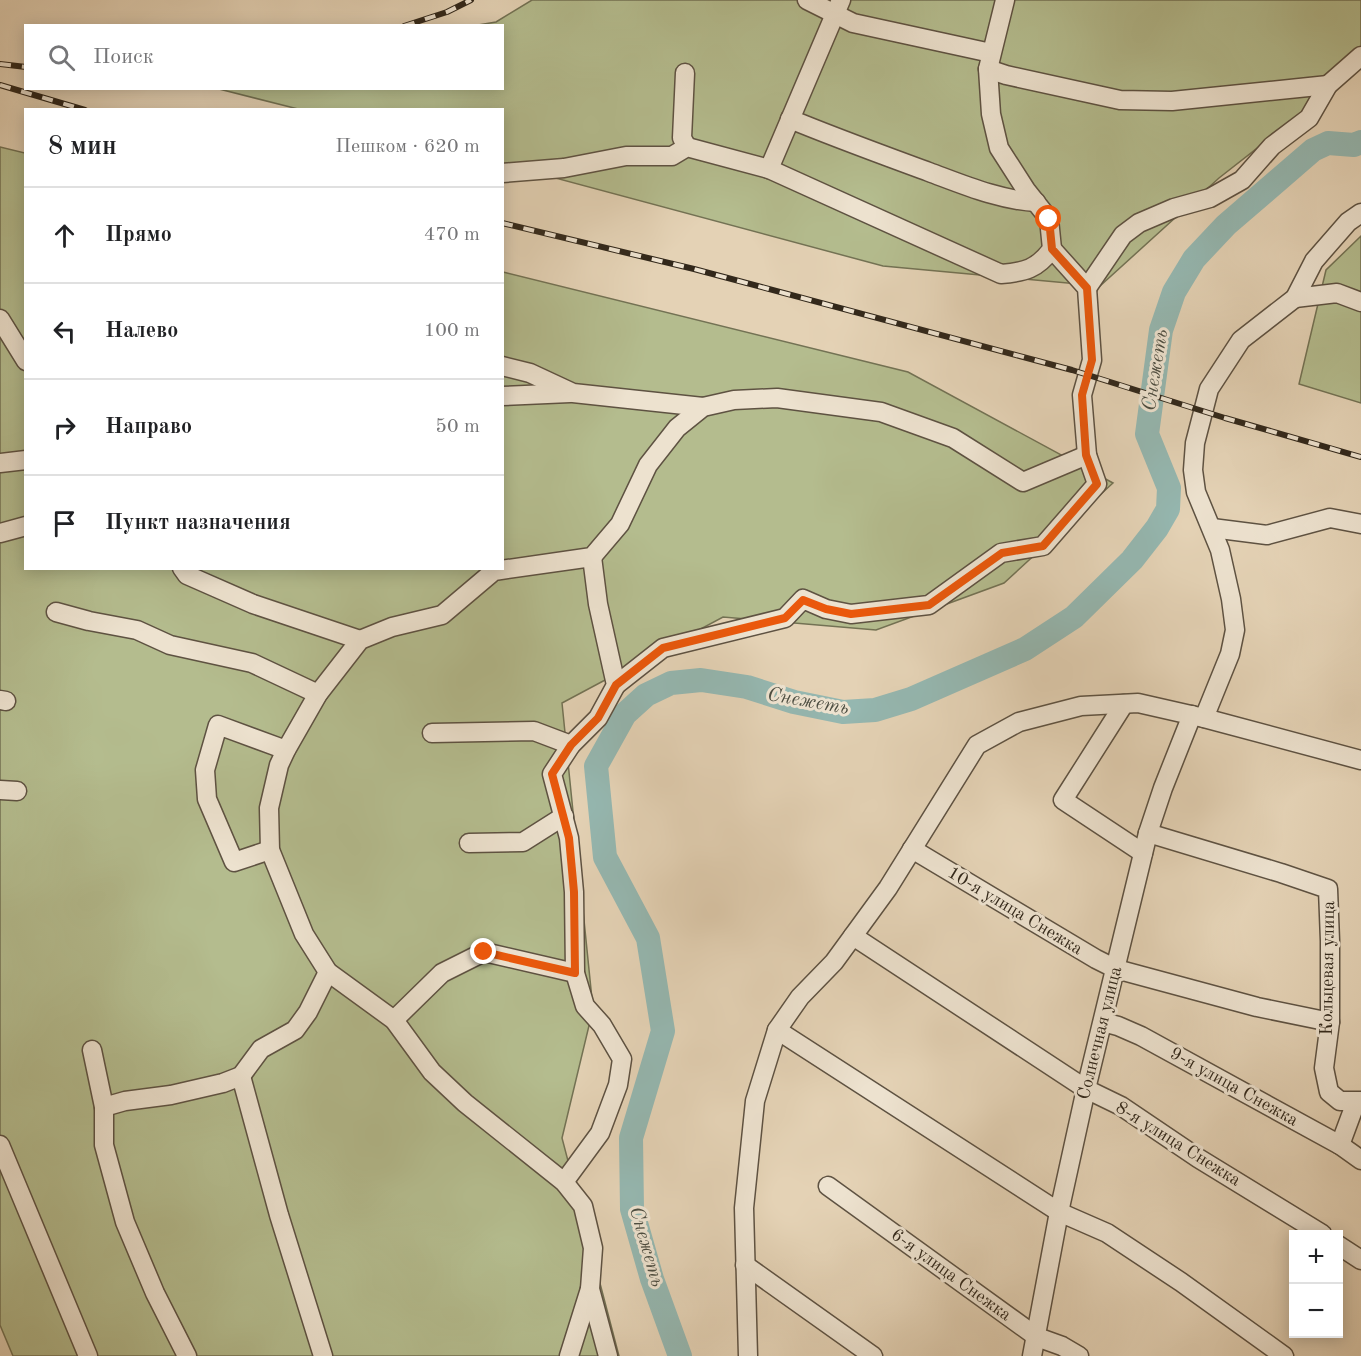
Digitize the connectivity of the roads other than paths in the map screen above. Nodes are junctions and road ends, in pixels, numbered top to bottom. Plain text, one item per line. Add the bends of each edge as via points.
1 (807, 0) edge
2 (1005, 0) edge
3 (838, 7) edge
4 (1361, 56) edge
5 (990, 61) junction
6 (686, 74) dead end
7 (1328, 86) junction
8 (790, 119) junction
9 (687, 147) junction
10 (769, 169) junction
11 (504, 173) edge
12 (1036, 202) junction
13 (1361, 213) edge
14 (1052, 249) junction
15 (1087, 288) junction
16 (1295, 298) junction
17 (1361, 302) edge
18 (0, 319) edge
19 (24, 358) edge
20 (504, 366) edge
21 (573, 393) junction
22 (504, 396) edge
23 (703, 407) junction
24 (1086, 455) junction
25 (24, 460) edge
26 (0, 463) edge
27 (1361, 524) edge
28 (24, 527) edge
29 (1212, 528) junction
30 (0, 533) edge
31 (592, 557) junction
32 (183, 570) edge
33 (501, 570) edge
34 (504, 570) edge
35 (56, 612) dead end
36 (360, 640) junction
37 (616, 685) junction
38 (318, 694) junction
39 (1124, 704) junction
40 (1198, 717) junction
41 (432, 733) dead end
42 (571, 745) junction
43 (286, 750) junction
44 (1361, 760) edge
45 (564, 816) junction
46 (1148, 833) junction
47 (469, 843) dead end
48 (912, 849) junction
49 (270, 850) junction
50 (1143, 853) junction
51 (853, 936) junction
52 (1116, 969) junction
53 (328, 972) junction
54 (575, 973) junction
55 (394, 1020) junction
56 (1103, 1022) junction
57 (1330, 1022) junction
58 (777, 1030) junction
59 (92, 1050) dead end
60 (241, 1076) junction
61 (1086, 1089) junction
62 (1359, 1101) edge
63 (104, 1107) junction
64 (1340, 1145) junction
65 (0, 1146) edge
66 (1361, 1160) edge
67 (564, 1182) junction
68 (828, 1186) dead end
69 (1059, 1212) junction
70 (1315, 1230) edge
71 (1343, 1248) edge
72 (1361, 1260) edge
73 (745, 1265) junction
74 (590, 1289) junction
75 (1037, 1337) junction
76 (88, 1356) edge
77 (187, 1356) edge
78 (323, 1356) edge
79 (569, 1356) edge
80 (608, 1356) edge
81 (748, 1356) edge
82 (873, 1356) edge
83 (1032, 1356) edge
84 (1078, 1356) edge
85 (1284, 1356) edge

1 - 3 street
2 - 5 street
3 - 5 street via 854,23
3 - 8 street
4 - 7 street
5 - 7 street via 1006,75 1120,100 1172,101
5 - 12 street via 991,114 999,148
6 - 9 street via 682,138
7 - 15 street via 1309,118 1272,146 1242,180 1210,198 1139,223 1123,235
8 - 10 street
8 - 12 street via 979,191
9 - 10 street
9 - 11 street via 672,156 626,156 564,168
10 - 14 street via 1001,274 1023,273 1043,261
12 - 14 street via 1049,219
13 - 16 street via 1314,261
14 - 15 street
15 - 24 street via 1092,360 1082,395
16 - 17 street via 1337,293
16 - 29 street, Солнечная улица via 1241,340 1209,389 1195,443 1193,470 1196,492
18 - 19 street
20 - 21 street via 530,373
21 - 22 street
21 - 23 street
23 - 24 street via 734,400 777,398 881,412 953,438 1023,482
23 - 31 street via 677,428 656,453 620,524
24 - 37 street via 1097,484 1043,546 1002,553 929,605 851,614 803,600 785,618 663,648
25 - 26 street
27 - 29 street via 1330,518 1267,535
28 - 30 street
29 - 40 street, Солнечная улица via 1235,630 1230,654
31 - 34 street
31 - 37 street
32 - 36 street via 253,604
33 - 36 street via 494,571 442,615 392,627
35 - 38 street via 137,630 170,645 252,663
36 - 38 street
37 - 42 street via 598,718
38 - 43 street
39 - 40 street via 1138,703
39 - 48 street via 1080,706 1019,722 977,745
39 - 50 street via 1063,800
40 - 44 street
40 - 46 street, Солнечная улица via 1163,788
41 - 42 street via 534,731
42 - 45 street via 552,774
43 - 49 street via 268,808
43 - 49 street via 218,725 205,770 207,799 234,862
45 - 47 street via 523,842
45 - 54 street via 574,892
46 - 50 street, Солнечная улица
46 - 57 street, Кольцевая улица via 1328,889
48 - 51 street
48 - 52 street, 10-я улица Снежка
49 - 53 street via 304,934
50 - 52 street, Солнечная улица
51 - 58 street
51 - 61 street, 8-я улица Снежка
52 - 56 street, Солнечная улица
52 - 57 street, 10-я улица Снежка
53 - 55 street
53 - 60 street via 296,1030 261,1049
54 - 55 street via 484,952 442,973
54 - 67 street via 585,1006 602,1025 622,1059 618,1085 600,1133
55 - 67 street via 432,1072
56 - 61 street, Солнечная улица
56 - 64 street, 9-я улица Снежка via 1142,1036
57 - 62 street, Кольцевая улица via 1324,1068 1329,1092 1340,1101
58 - 69 street
58 - 73 street via 755,1101 744,1208
59 - 63 street
60 - 63 street via 171,1095
60 - 78 street
61 - 69 street, Солнечная улица
61 - 70 street, 8-я улица Снежка via 1121,1106
62 - 64 street
63 - 77 street via 104,1145 125,1222 154,1293
64 - 66 street, 9-я улица Снежка
65 - 76 street
67 - 74 street via 583,1206 593,1248
68 - 75 street, 6-я улица Снежка
69 - 75 street, Солнечная улица
69 - 85 street via 1107,1233
71 - 72 street
73 - 81 street
73 - 82 street
74 - 79 street
74 - 80 street
75 - 83 street, Солнечная улица
75 - 84 street, 6-я улица Снежка

